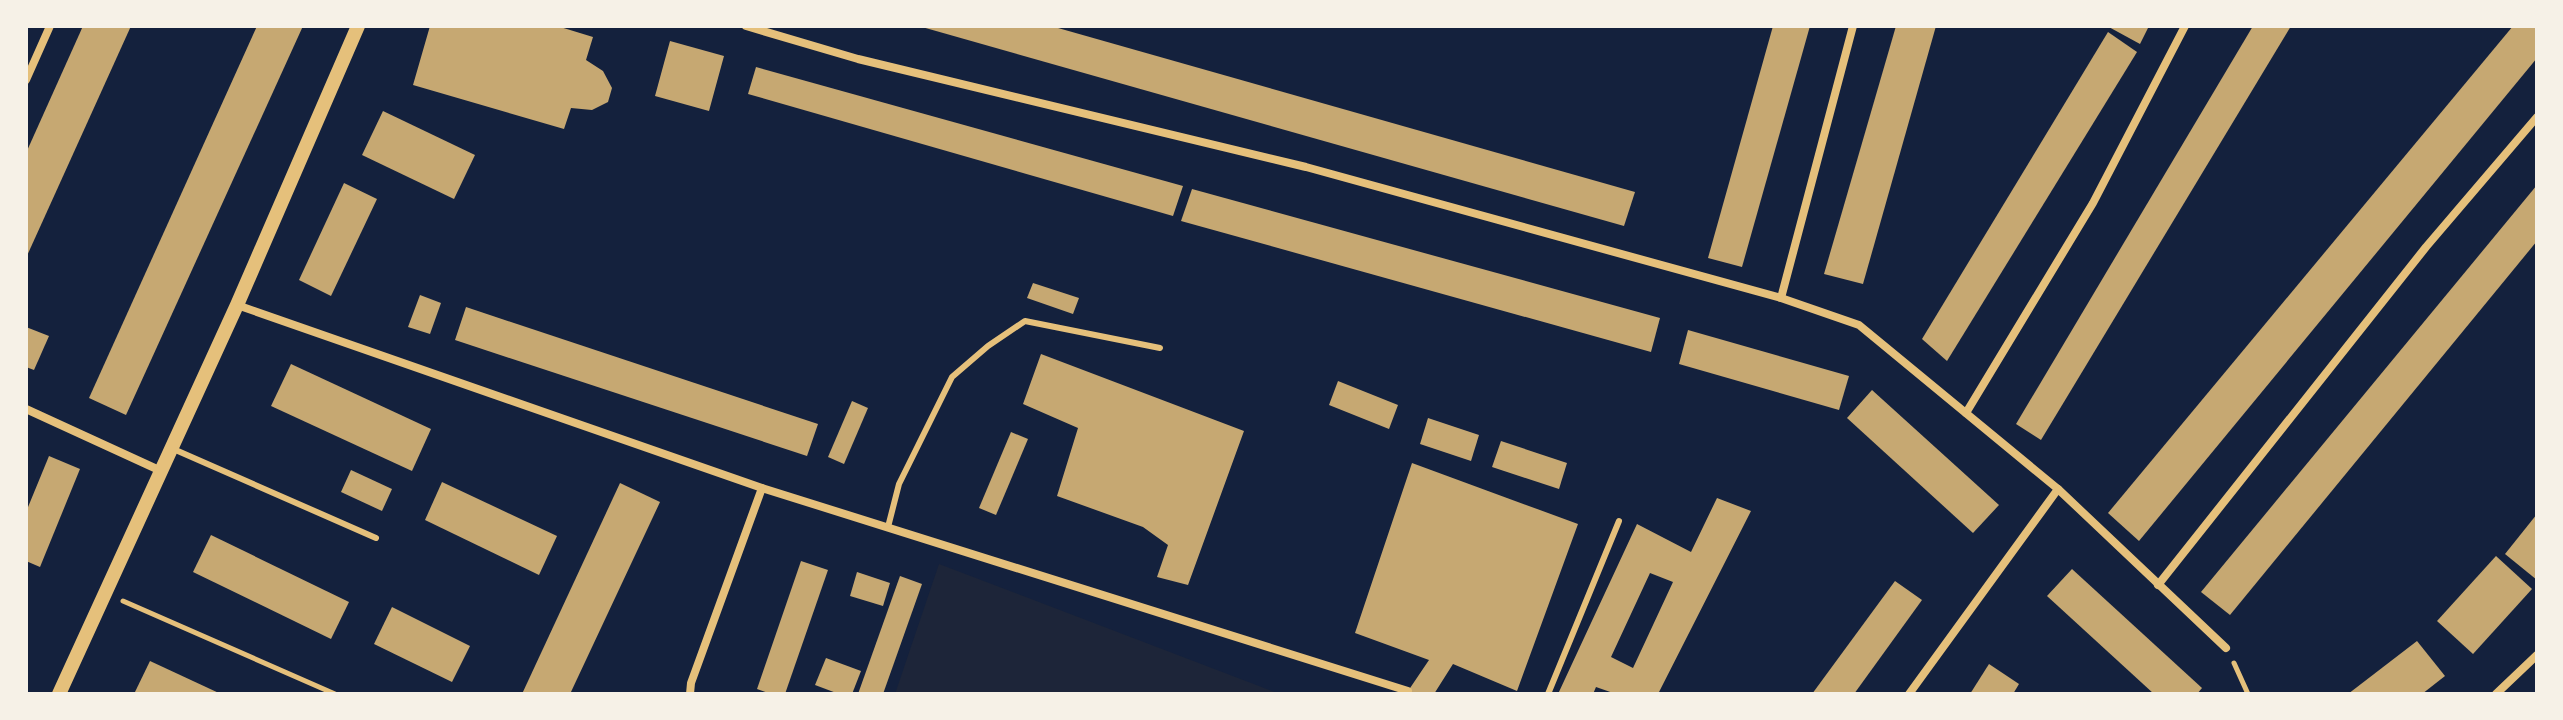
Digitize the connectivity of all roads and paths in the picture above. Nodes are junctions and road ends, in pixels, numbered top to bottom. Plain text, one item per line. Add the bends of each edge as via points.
1 (50, 26) edge
2 (358, 26) edge
3 (746, 26) edge
4 (1853, 26) edge
5 (2185, 26) edge
6 (26, 80) edge
7 (2537, 117) edge
8 (1781, 298) junction
9 (237, 305) junction
10 (1160, 348) dead end
11 (26, 409) edge
12 (1966, 413) junction
13 (169, 447) junction
14 (159, 470) junction
15 (762, 488) junction
16 (2058, 489) junction
17 (1619, 521) dead end
18 (888, 527) junction
19 (376, 538) dead end
20 (2158, 585) junction
21 (105, 593) junction
22 (2226, 648) joint
23 (2537, 655) edge
24 (1408, 691) dead end
25 (59, 694) edge
26 (335, 694) edge
27 (690, 694) edge
28 (1548, 694) edge
29 (1909, 694) edge
30 (2248, 694) edge
31 (2496, 694) edge

1 - 6 street
2 - 9 street
3 - 8 street via 858,59 1306,167
4 - 8 street
5 - 12 street via 2093,203
7 - 20 street via 2426,247
8 - 12 street via 1859,325
9 - 13 street
9 - 15 street
10 - 18 lane via 1025,321 952,377 899,484
11 - 14 street
12 - 16 street
13 - 14 street
13 - 19 lane
14 - 21 street
15 - 18 street
15 - 27 street
16 - 20 street
16 - 29 street
17 - 28 lane
18 - 24 street
20 - 22 street
21 - 25 street
21 - 26 path
22 - 30 path
23 - 31 street

